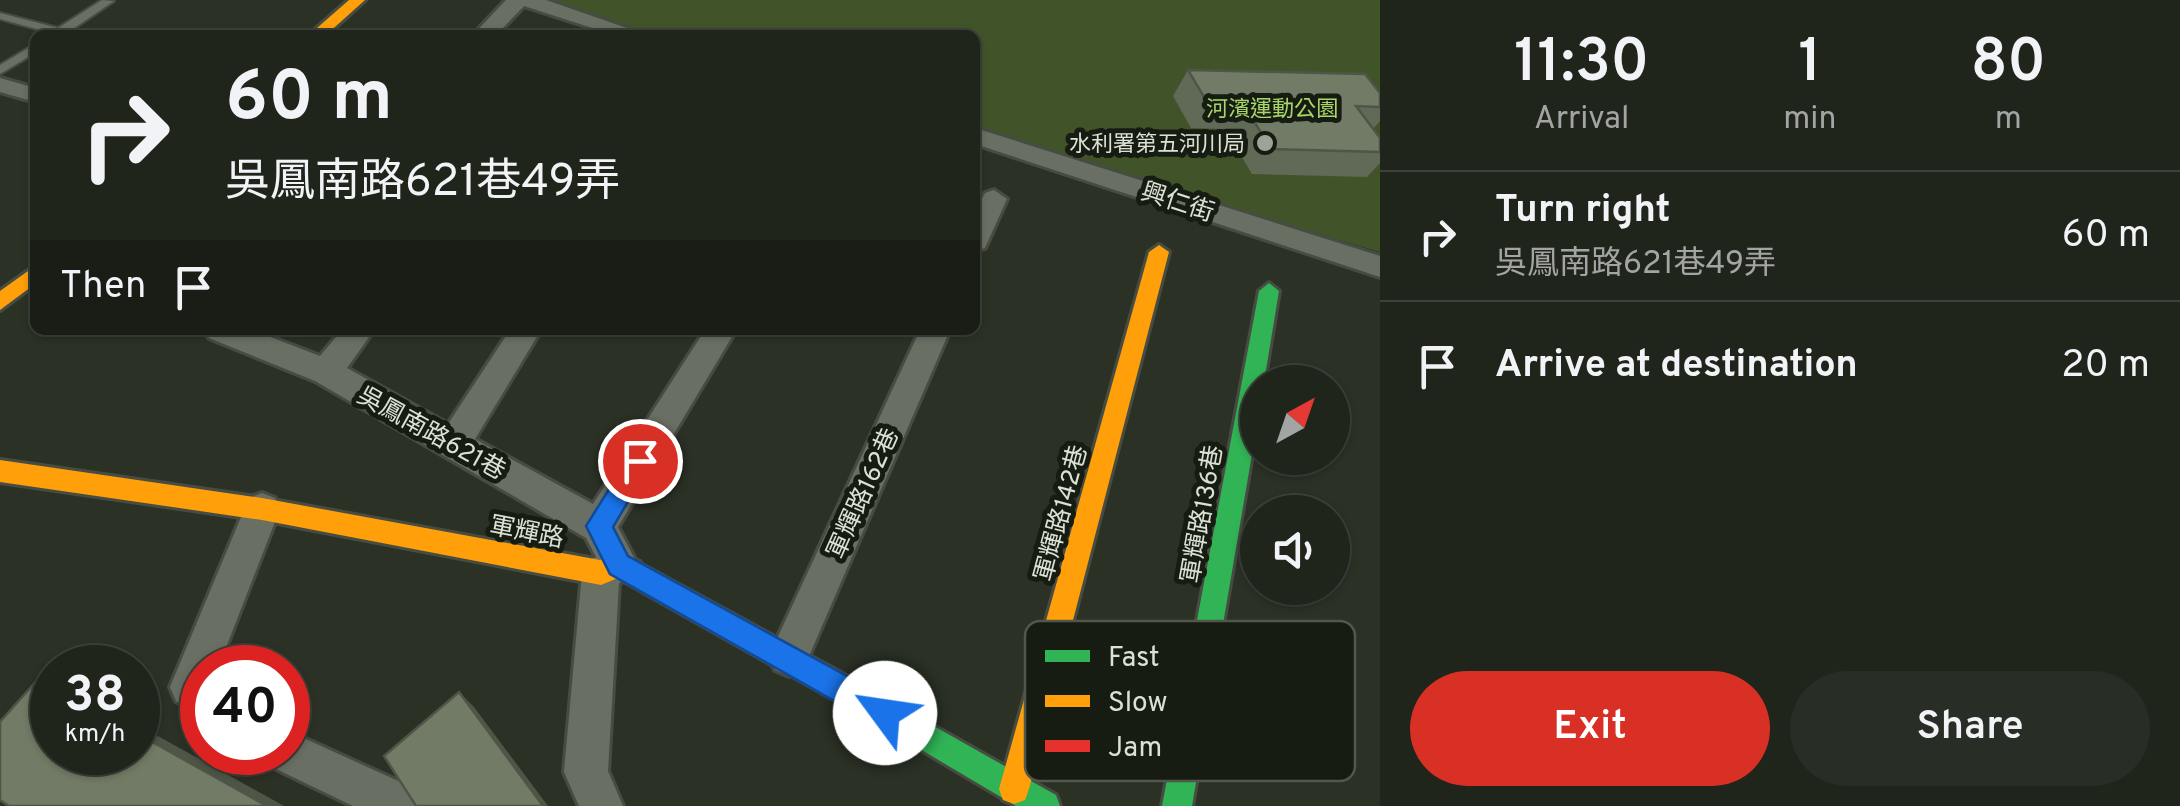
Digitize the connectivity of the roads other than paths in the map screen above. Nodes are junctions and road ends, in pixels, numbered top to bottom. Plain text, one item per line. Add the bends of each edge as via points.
1 (358, 0) edge
2 (521, 0) edge
3 (108, 1) edge
4 (0, 16) edge
5 (48, 30) edge
6 (68, 30) edge
7 (323, 30) edge
8 (489, 30) edge
9 (596, 30) edge
10 (30, 51) edge
11 (0, 70) edge
12 (0, 85) edge
13 (30, 94) edge
14 (980, 138) edge
15 (994, 199) dead end
16 (980, 229) edge
17 (1159, 252) dead end
18 (1380, 266) edge
19 (30, 280) edge
20 (1269, 291) dead end
21 (0, 302) edge
22 (233, 335) edge
23 (355, 335) edge
24 (523, 335) edge
25 (718, 335) edge
26 (933, 335) edge
27 (326, 372) junction
28 (454, 444) junction
29 (0, 471) edge
30 (262, 509) junction
31 (599, 526) junction
32 (610, 569) junction
33 (1059, 621) edge
34 (1210, 621) edge
35 (207, 645) edge
36 (789, 656) junction
37 (1025, 748) edge
38 (310, 762) edge
39 (1181, 781) edge
40 (1014, 789) junction
41 (402, 806) edge
42 (601, 806) edge
43 (1045, 806) edge
44 (1177, 806) edge

1 - 7 street
2 - 8 street
2 - 9 street
3 - 6 lane
4 - 5 lane
10 - 11 lane
12 - 13 street
14 - 18 street, 興仁街
15 - 16 street
17 - 33 street, 軍輝路142巷
19 - 21 street
20 - 34 street, 軍輝路136巷
22 - 27 street, 吳鳳南路621巷
23 - 27 street
24 - 28 street
25 - 31 street
26 - 36 street, 軍輝路162巷
27 - 28 street, 吳鳳南路621巷
28 - 31 street, 吳鳳南路621巷
29 - 30 street, 軍輝路
30 - 32 street, 軍輝路
30 - 35 street
31 - 32 street
32 - 36 street, 軍輝路
32 - 42 street via 586,772
36 - 40 street, 軍輝路
37 - 40 street, 軍輝路142巷
38 - 41 street
39 - 44 street, 軍輝路136巷
40 - 43 street, 軍輝路

